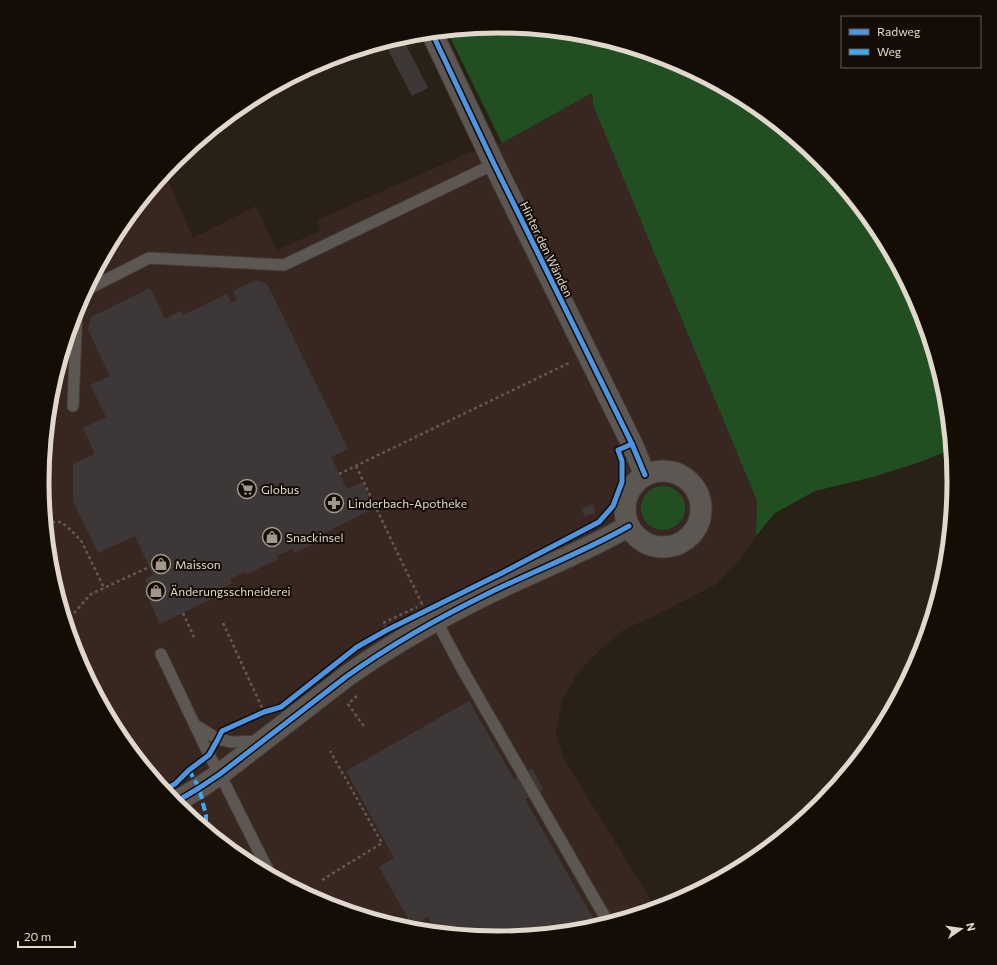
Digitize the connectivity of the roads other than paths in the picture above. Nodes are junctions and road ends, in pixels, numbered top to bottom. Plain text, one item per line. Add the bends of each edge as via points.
1 (434, 38) edge
2 (494, 164) junction
3 (94, 286) edge
4 (76, 329) edge
5 (73, 406) dead end
6 (645, 475) junction
7 (629, 526) junction
8 (436, 620) junction
9 (161, 654) dead end
10 (195, 725) junction
11 (263, 741) junction
12 (220, 774) junction
13 (180, 799) edge
14 (268, 868) edge
15 (606, 919) edge

1 - 2 street, Hinter den Wänden
2 - 3 lane via 284,264 149,258
2 - 6 street, Hinter den Wänden
4 - 5 lane
6 - 7 street via 636,482 625,503 625,515
6 - 7 street via 657,471 670,471 682,475 692,483 699,495 700,520 685,540 673,546 660,547 648,544 637,537
7 - 8 street
8 - 11 street via 366,662
8 - 15 lane
9 - 10 lane
10 - 11 lane via 218,739 232,742
10 - 12 lane
11 - 12 street
12 - 13 street
12 - 14 lane

